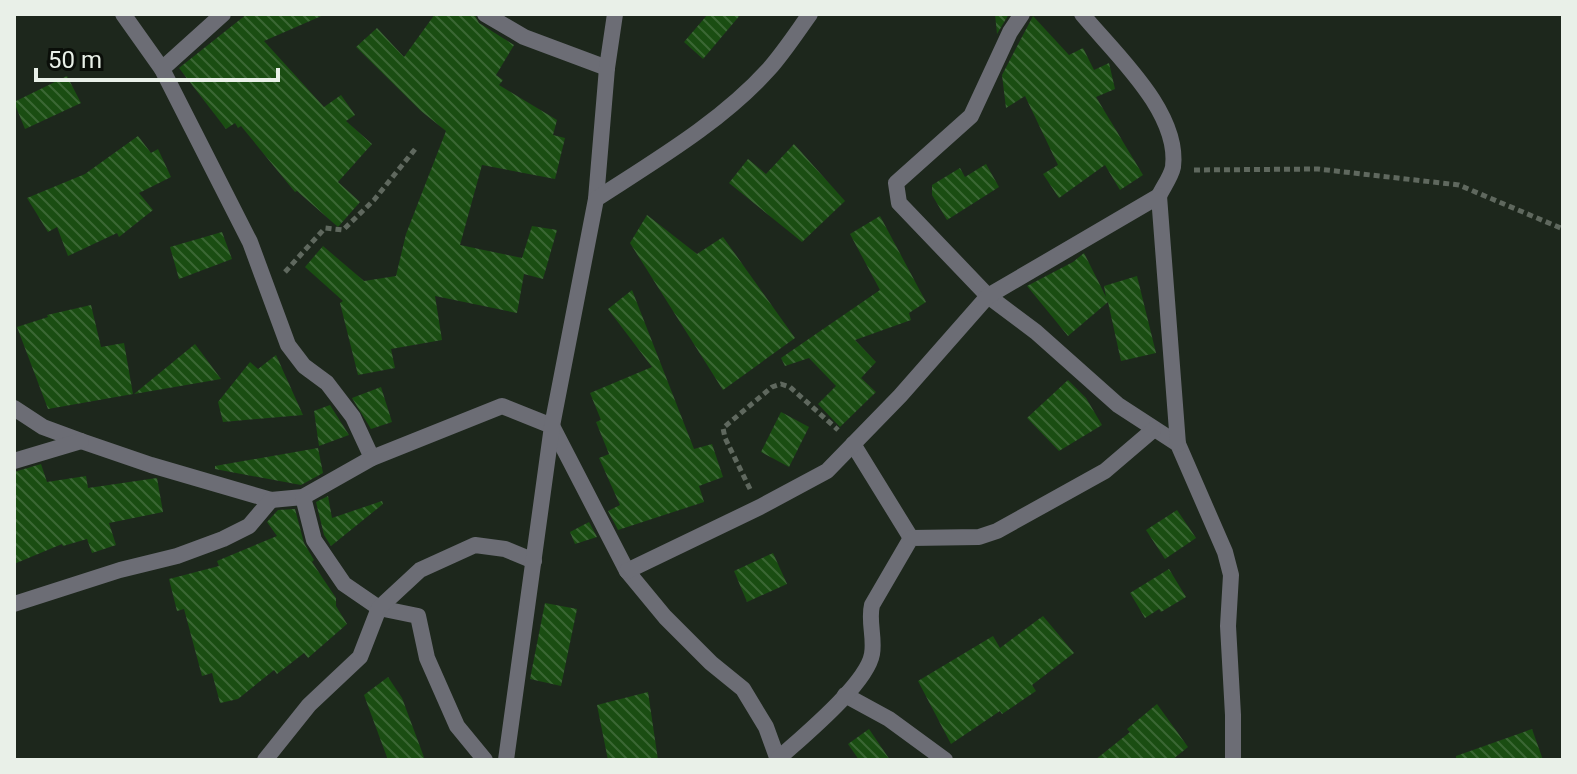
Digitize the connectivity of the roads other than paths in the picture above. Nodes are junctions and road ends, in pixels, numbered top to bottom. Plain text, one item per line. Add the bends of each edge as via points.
1 (123, 14) edge
2 (223, 14) edge
3 (485, 14) edge
4 (615, 14) edge
5 (810, 14) edge
6 (1022, 14) edge
7 (1082, 14) edge
8 (607, 68) junction
9 (162, 69) junction
10 (1159, 196) junction
11 (596, 199) junction
12 (988, 296) junction
13 (14, 408) edge
14 (552, 426) junction
15 (1153, 430) junction
16 (81, 441) junction
17 (853, 444) junction
18 (1178, 444) junction
19 (372, 458) junction
20 (14, 461) edge
21 (303, 497) junction
22 (271, 500) junction
23 (911, 538) junction
24 (534, 561) junction
25 (627, 571) junction
26 (14, 604) edge
27 (379, 608) junction
28 (845, 695) junction
29 (265, 760) edge
30 (485, 760) edge
31 (506, 760) edge
32 (778, 760) edge
33 (945, 760) edge
34 (1233, 760) edge

1 - 9 street
2 - 9 street
3 - 8 street via 524,37
4 - 8 street
5 - 11 street via 769,69 729,105 683,143
6 - 12 street via 971,116 896,183 899,203
7 - 10 street via 1156,103 1173,141 1173,170
8 - 11 street
9 - 19 street via 250,242 288,345 353,417
10 - 12 street
10 - 18 street
11 - 14 street
12 - 15 street
12 - 17 street
13 - 16 street via 43,427
14 - 19 street via 502,406
14 - 24 street
14 - 25 street
15 - 18 street
15 - 23 street via 1105,471 997,531 979,537
16 - 20 street
16 - 22 street
17 - 23 street
17 - 25 street via 827,471
18 - 34 street via 1231,575
19 - 21 street
21 - 22 street
21 - 27 street via 322,553 344,584
22 - 26 street via 249,526 223,539
23 - 28 street via 872,605 873,653 866,671
24 - 27 street via 475,545 420,570
24 - 31 street
25 - 32 street via 665,617 743,689
27 - 29 street via 360,657 309,705
27 - 30 street via 418,616 427,658 457,726
28 - 32 street
28 - 33 street

